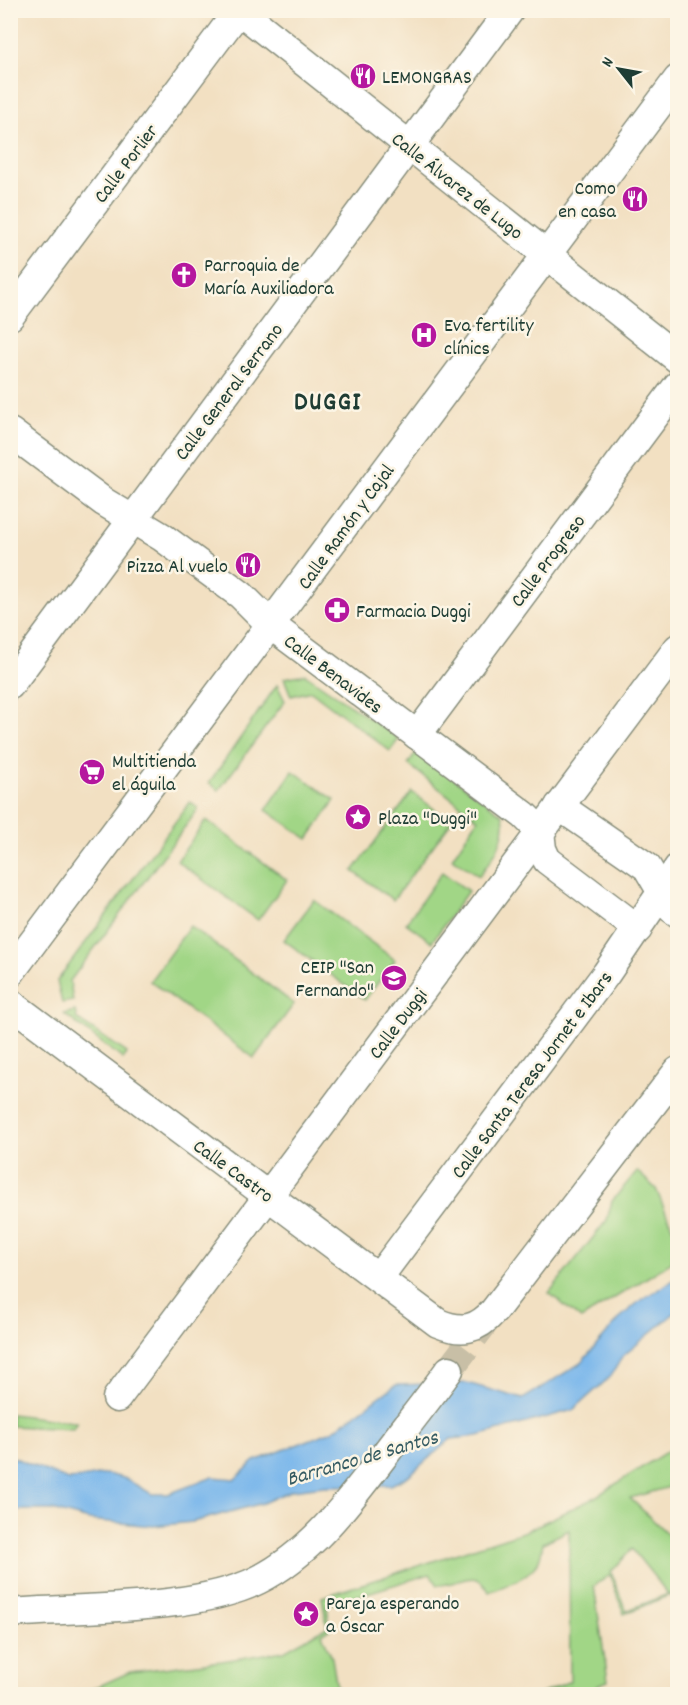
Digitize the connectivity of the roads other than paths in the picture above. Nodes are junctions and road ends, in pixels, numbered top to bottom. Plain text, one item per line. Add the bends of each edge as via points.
1 (239, 10) edge
2 (510, 10) edge
3 (678, 79) edge
4 (410, 148) junction
5 (546, 254) junction
6 (10, 316) edge
7 (678, 358) edge
8 (678, 386) edge
9 (10, 432) edge
10 (132, 520) junction
11 (272, 626) junction
12 (678, 648) edge
13 (10, 685) edge
14 (417, 735) junction
15 (560, 806) junction
16 (540, 831) junction
17 (673, 891) edge
18 (638, 929) junction
19 (10, 973) edge
20 (10, 1003) edge
21 (678, 1071) edge
22 (268, 1195) junction
23 (379, 1277) junction
24 (449, 1370) tunnel mouth
25 (117, 1398) dead end
26 (10, 1613) edge

1 - 4 street, Calle Álvarez de Lugo
1 - 6 street, Calle Porlier
2 - 4 street, Calle General Serrano
3 - 5 street, Calle Ramón y Cajal
4 - 5 street, Calle Álvarez de Lugo
4 - 10 street, Calle General Serrano
5 - 7 street, Calle Álvarez de Lugo
5 - 11 street, Calle Ramón y Cajal
8 - 14 street, Calle Progreso
9 - 10 street, Calle Benavides
10 - 11 street, Calle Benavides via 162,537 241,596
10 - 13 street, Calle General Serrano
11 - 14 street, Calle Benavides
11 - 19 street, Calle Ramón y Cajal
12 - 15 street, Calle Duggi
14 - 16 street, Calle Benavides via 524,814
15 - 16 street, Calle Duggi
15 - 17 street via 647,867
16 - 18 street via 547,860
16 - 22 street, Calle Duggi
17 - 18 street, Calle Santa Teresa Jornet e Ibars
18 - 23 street, Calle Santa Teresa Jornet e Ibars
20 - 22 street, Calle Castro
21 - 23 street, Calle Castro via 483,1323 462,1330 438,1323
22 - 23 street, Calle Castro
22 - 25 street, Calle Duggi
24 - 26 street via 348,1503 323,1530 257,1581 208,1596

